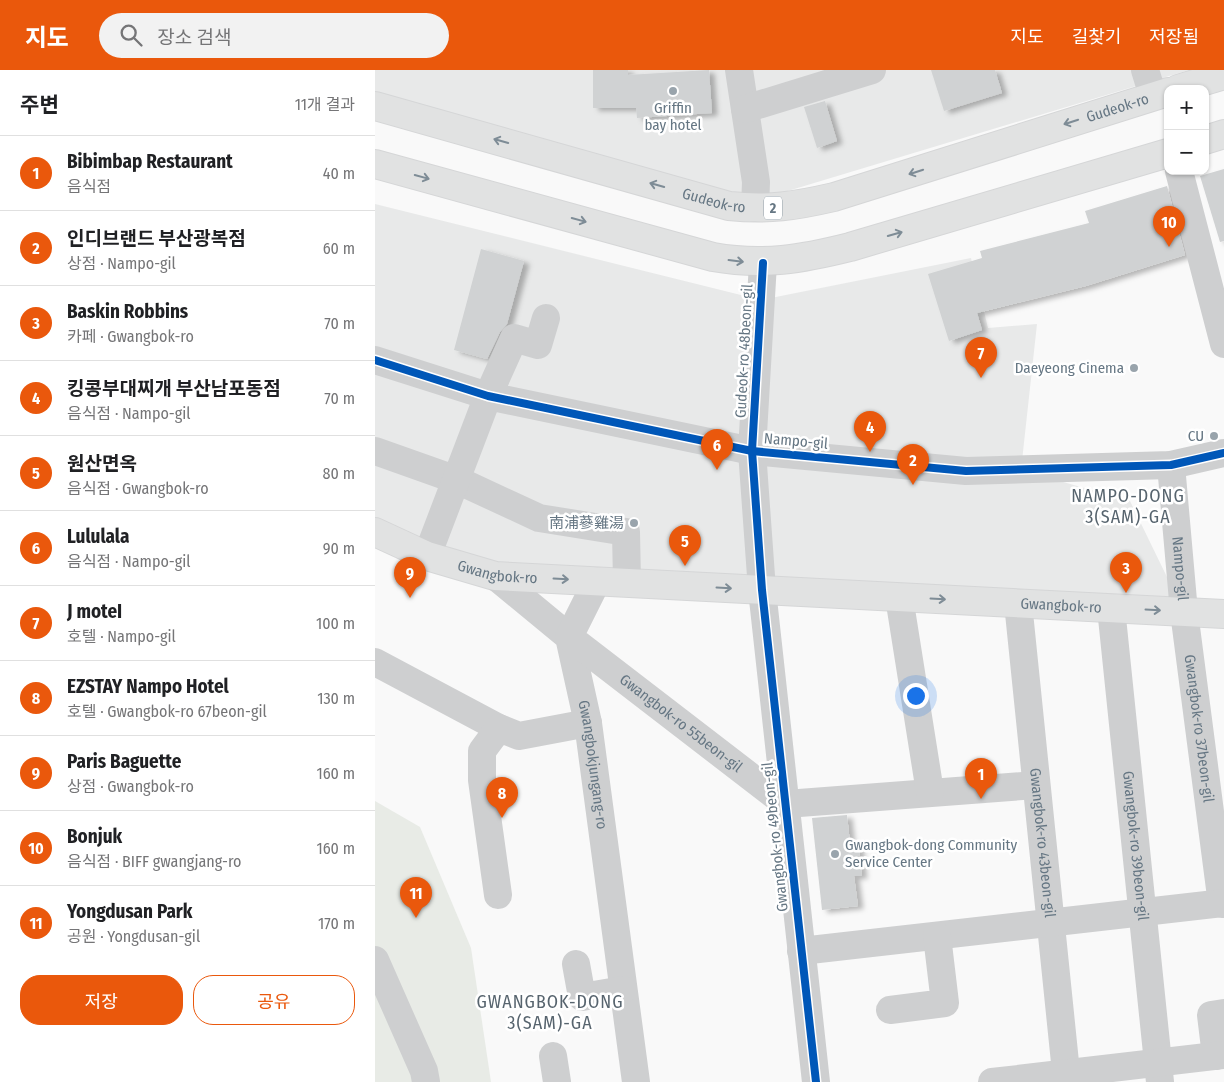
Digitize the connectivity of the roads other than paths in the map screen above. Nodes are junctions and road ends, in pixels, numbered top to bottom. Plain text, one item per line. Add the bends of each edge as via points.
1 (739, 70) edge
2 (872, 70) edge
3 (1145, 70) edge
4 (1224, 75) edge
5 (1190, 85) edge
6 (1164, 90) edge
7 (1164, 93) edge
8 (375, 106) edge
9 (745, 109) junction
10 (1224, 134) edge
11 (1209, 139) edge
12 (1164, 154) edge
13 (375, 164) edge
14 (1180, 175) edge
15 (755, 208) junction
16 (763, 263) junction
17 (1219, 312) edge
18 (546, 318) dead end
19 (1224, 344) edge
20 (375, 360) edge
21 (488, 396) junction
22 (375, 451) edge
23 (752, 451) junction
24 (1224, 453) edge
25 (1171, 465) junction
26 (457, 480) junction
27 (375, 532) edge
28 (427, 556) junction
29 (495, 576) junction
30 (597, 581) junction
31 (627, 582) junction
32 (762, 590) junction
33 (899, 597) junction
34 (1018, 603) junction
35 (1111, 608) junction
36 (1184, 612) junction
37 (1224, 614) edge
38 (569, 637) junction
39 (375, 662) edge
40 (588, 724) junction
41 (499, 728) junction
42 (1037, 784) junction
43 (930, 792) junction
44 (786, 804) junction
45 (498, 895) dead end
46 (1223, 904) edge
47 (1143, 912) junction
48 (1051, 923) junction
49 (937, 936) junction
50 (801, 951) junction
51 (375, 960) edge
52 (575, 964) dead end
53 (623, 990) junction
54 (890, 1010) dead end
55 (1224, 1013) edge
56 (1220, 1056) edge
57 (1159, 1072) edge
58 (1066, 1078) edge
59 (426, 1082) edge
60 (636, 1082) edge
61 (816, 1082) edge
62 (992, 1082) edge

1 - 9 street
2 - 9 street
3 - 6 street
4 - 5 main road, Gudeok-ro / 2
7 -> 15 main road, Gudeok-ro / 2 via 834,197 786,208
15 -> 8 main road, Gudeok-ro / 2 via 729,206
9 - 15 street via 756,182
10 - 11 main road
16 -> 12 main road via 809,257 859,244
13 -> 16 main road via 713,257
14 - 17 street
16 - 23 street, Gudeok-ro 48beon-gil
17 - 19 street
18 - 21 street via 538,345 514,338
20 - 21 street, Nampo-gil
21 - 23 street, Nampo-gil
21 - 26 street
22 - 26 street
23 - 25 street, Nampo-gil via 966,471
23 - 32 street, Gudeok-ro 48beon-gil
24 - 25 street, Nampo-gil
25 - 36 street, Nampo-gil
26 - 28 street
26 - 31 street via 539,518 625,532
27 - 28 main road, Gwangbok-ro
28 - 29 main road, Gwangbok-ro
29 -> 30 main road, Gwangbok-ro
29 - 38 street
30 - 31 main road, Gwangbok-ro
30 - 38 street
31 -> 32 main road, Gwangbok-ro
32 - 33 main road, Gwangbok-ro
32 - 44 street, Gwangbok-ro 49beon-gil
33 -> 34 main road, Gwangbok-ro
33 - 43 street
34 - 35 main road, Gwangbok-ro
34 - 42 street, Gwangbok-ro 43beon-gil
35 -> 36 main road, Gwangbok-ro
35 - 47 street, Gwangbok-ro 39beon-gil
36 - 37 main road, Gwangbok-ro
36 - 46 street, Gwangbok-ro 37beon-gil
38 - 40 street, Gwangbokjungang-ro
38 - 44 street, Gwangbok-ro 55beon-gil
39 - 41 street
40 - 41 street via 519,736
40 - 53 street, Gwangbokjungang-ro
41 - 45 street via 481,751
42 - 43 street
42 - 48 street, Gwangbok-ro 43beon-gil
43 - 44 street
44 - 50 street, Gwangbok-ro 49beon-gil
46 - 47 street
47 - 48 street
47 - 57 street, Gwangbok-ro 39beon-gil
48 - 49 street
48 - 58 street, Gwangbok-ro 43beon-gil
49 - 50 street
49 - 54 street via 945,1003
50 - 61 street, Gwangbok-ro 49beon-gil
51 - 59 street
52 - 53 street via 583,996
53 - 60 street, Gwangbokjungang-ro
55 - 56 street via 1211,1015
56 - 57 street
57 - 58 street
58 - 62 street

